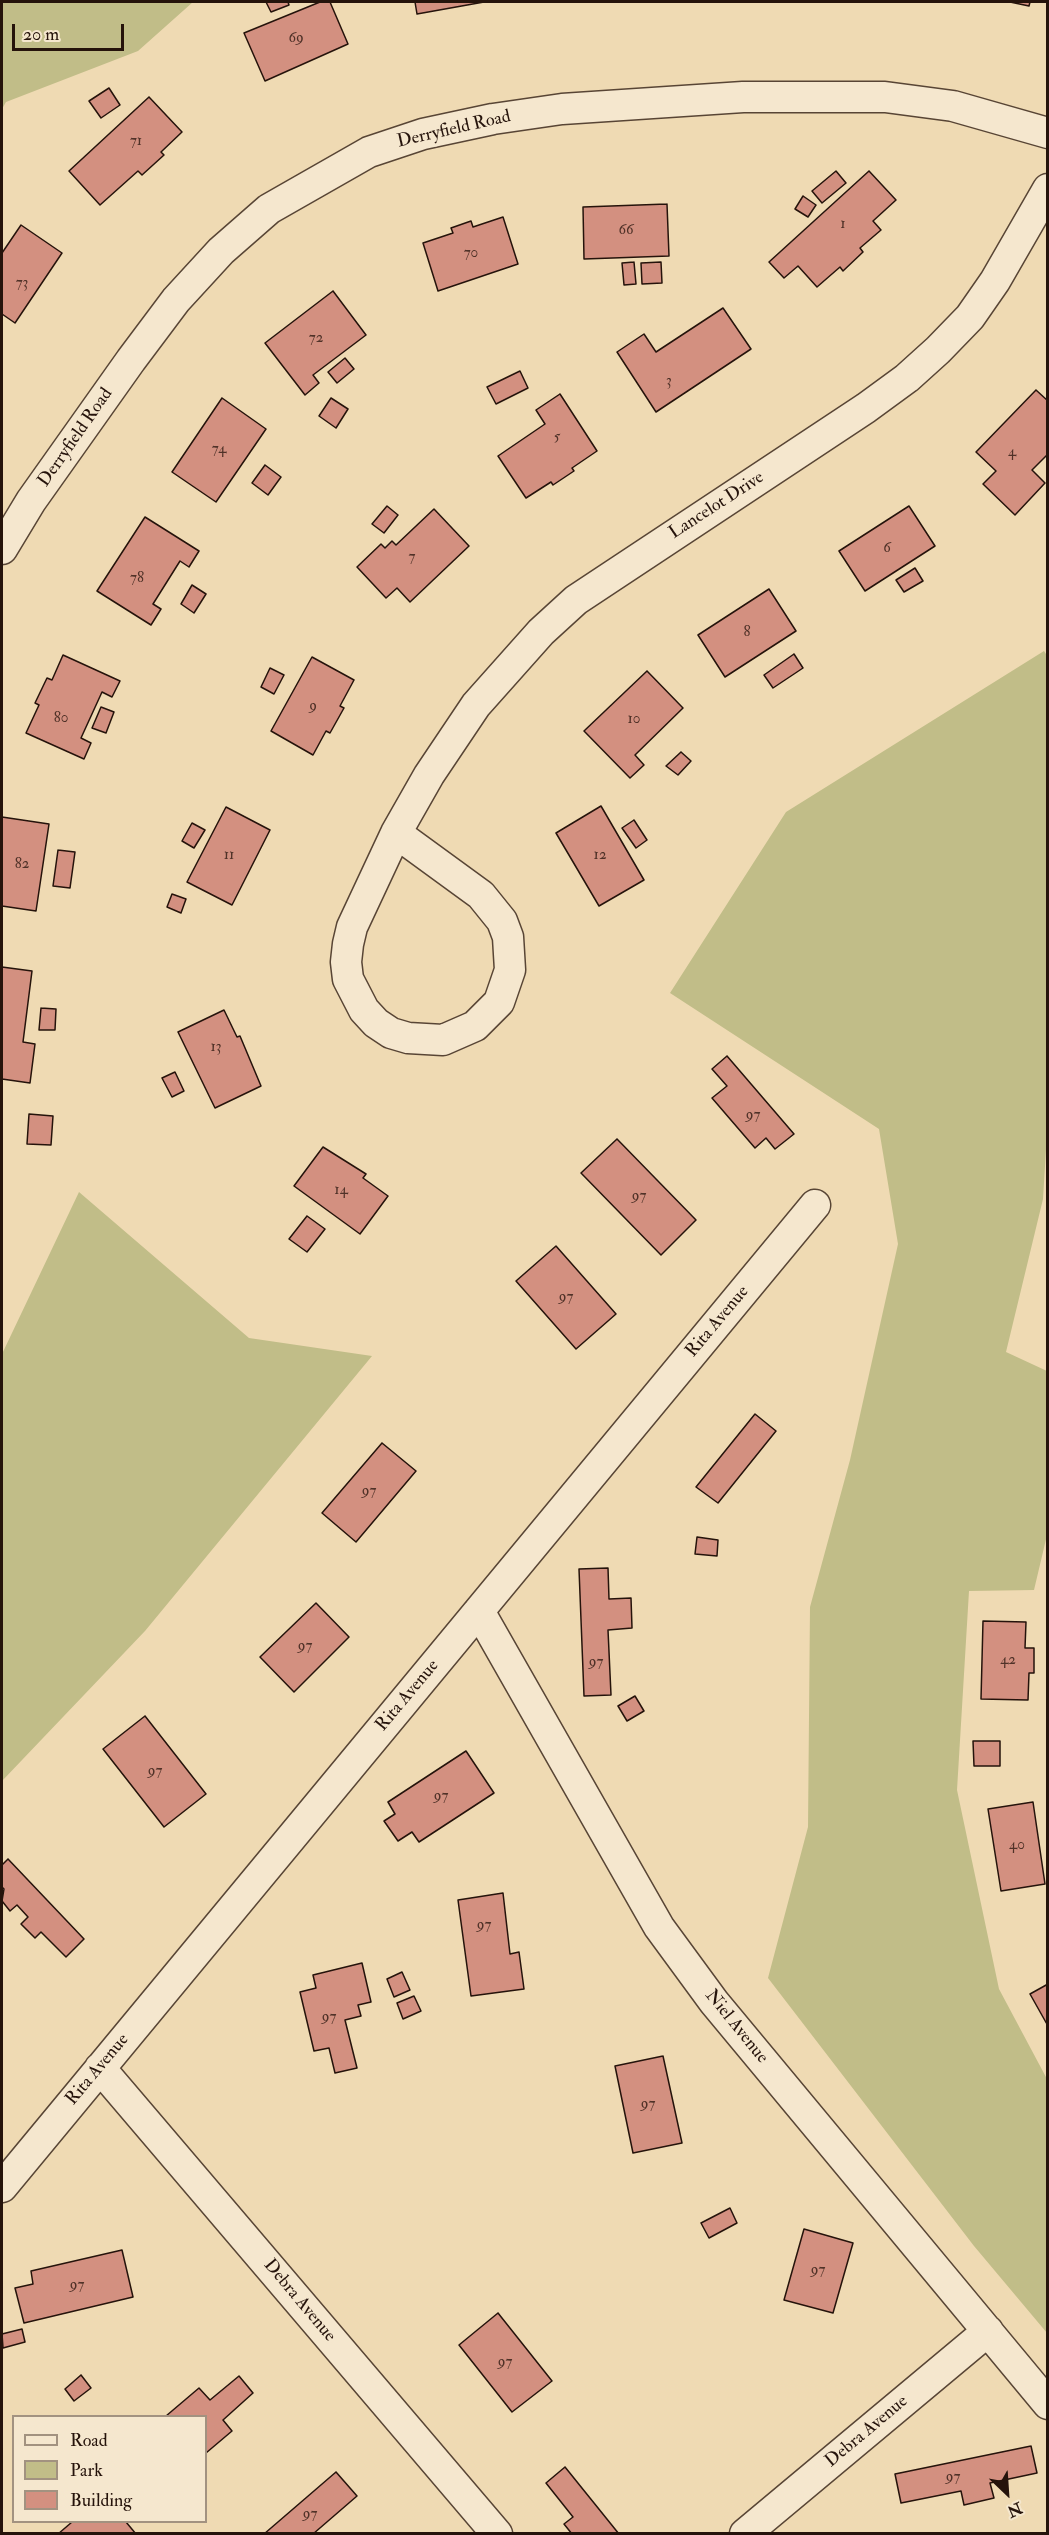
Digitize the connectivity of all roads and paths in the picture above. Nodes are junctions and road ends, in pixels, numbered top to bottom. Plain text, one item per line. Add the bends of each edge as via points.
1 (1047, 133) edge
2 (1047, 189) edge
3 (2, 549) edge
4 (396, 833) junction
5 (815, 1205) dead end
6 (479, 1611) junction
7 (100, 2068) junction
8 (2, 2187) edge
9 (988, 2331) junction
10 (1047, 2404) edge
11 (497, 2534) edge
12 (745, 2534) edge

1 - 3 street, Derryfield Road via 953,106 885,97 743,97 562,109 493,119 423,134 369,152 269,209 176,300 31,501
2 - 4 street, Lancelot Drive via 970,317 907,378 576,600 541,632 476,705
4 - 4 street, Lancelot Drive via 352,927 346,962 348,979 364,1010 391,1033 443,1040 475,1026 499,1002 510,970 508,937 502,921 481,896
5 - 6 street, Rita Avenue
6 - 7 street, Rita Avenue
6 - 9 street, Niel Avenue via 659,1927 714,2002
7 - 8 street, Rita Avenue
7 - 11 street, Debra Avenue
9 - 10 street, Niel Avenue
9 - 12 street, Debra Avenue

